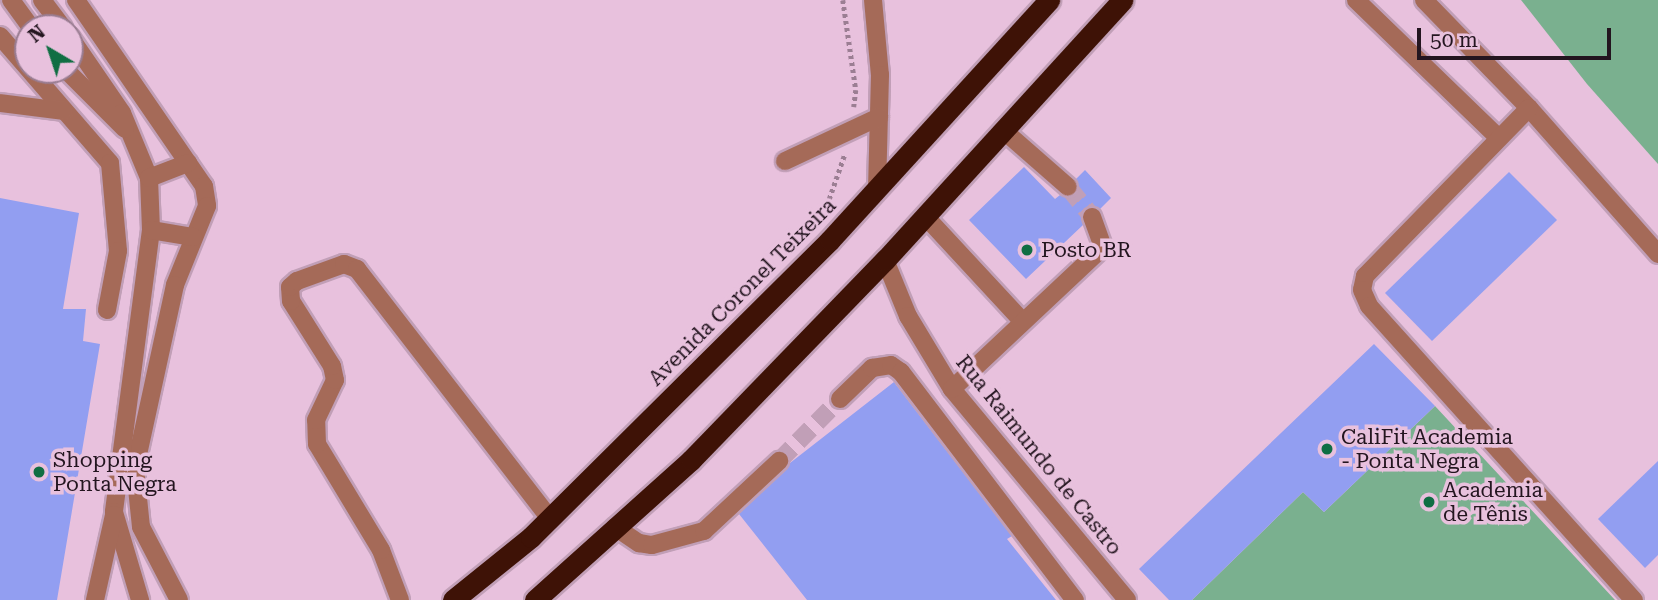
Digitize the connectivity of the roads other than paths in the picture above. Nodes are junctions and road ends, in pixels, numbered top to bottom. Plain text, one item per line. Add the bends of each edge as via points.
1 (76, 0) edge
2 (873, 0) edge
3 (1049, 0) edge
4 (1122, 0) edge
5 (1356, 0) edge
6 (1424, 0) edge
7 (0, 36) edge
8 (84, 59) edge
9 (80, 84) edge
10 (0, 103) edge
11 (1529, 108) junction
12 (63, 111) junction
13 (879, 117) junction
14 (1003, 130) junction
15 (1497, 136) junction
16 (134, 137) junction
17 (785, 162) dead end
18 (188, 163) junction
19 (149, 178) junction
20 (1068, 187) tunnel mouth
21 (877, 189) junction
22 (925, 216) junction
23 (1092, 217) tunnel mouth
24 (151, 230) junction
25 (193, 237) junction
26 (1658, 254) edge
27 (885, 260) junction
28 (107, 310) dead end
29 (1023, 323) junction
30 (952, 389) junction
31 (840, 399) tunnel mouth
32 (779, 461) tunnel mouth
33 (114, 512) junction
34 (550, 519) junction
35 (615, 527) junction
36 (94, 600) edge
37 (140, 600) edge
38 (179, 600) edge
39 (400, 600) edge
40 (453, 600) edge
41 (535, 600) edge
42 (1075, 600) edge
43 (1127, 600) edge
44 (1634, 600) edge

1 - 18 street
2 - 13 street
3 - 21 highway, Avenida Coronel Teixeira
4 - 14 highway
5 - 15 street
6 - 11 street
7 - 12 street
8 - 16 street
9 - 16 street
10 - 12 street
11 - 15 street
11 - 26 street
12 - 28 street via 110,163 118,251
13 - 17 street
13 - 21 street
14 - 20 street
14 - 22 highway
15 - 44 street via 1365,276 1362,290 1369,306
16 - 19 street
18 - 19 street
18 - 25 street via 204,186 207,206
19 - 24 street
21 - 34 highway, Avenida Coronel Teixeira
22 - 27 highway
22 - 29 street
23 - 29 street via 1103,247
24 - 25 street
24 - 33 street
25 - 38 street via 163,331 135,469 141,527
27 - 30 street, Rua Raimundo de Castro via 908,316
27 - 35 highway via 691,460
29 - 30 street
30 - 43 street, Rua Raimundo de Castro
31 - 42 street via 872,368 891,365 901,372
32 - 35 street via 704,531 652,545 639,543
33 - 36 street
33 - 37 street
34 - 39 street via 358,269 344,264 297,281 290,287 290,301 332,366 335,380 316,420 317,444 381,550
34 - 40 highway, Avenida Coronel Teixeira
35 - 41 highway

